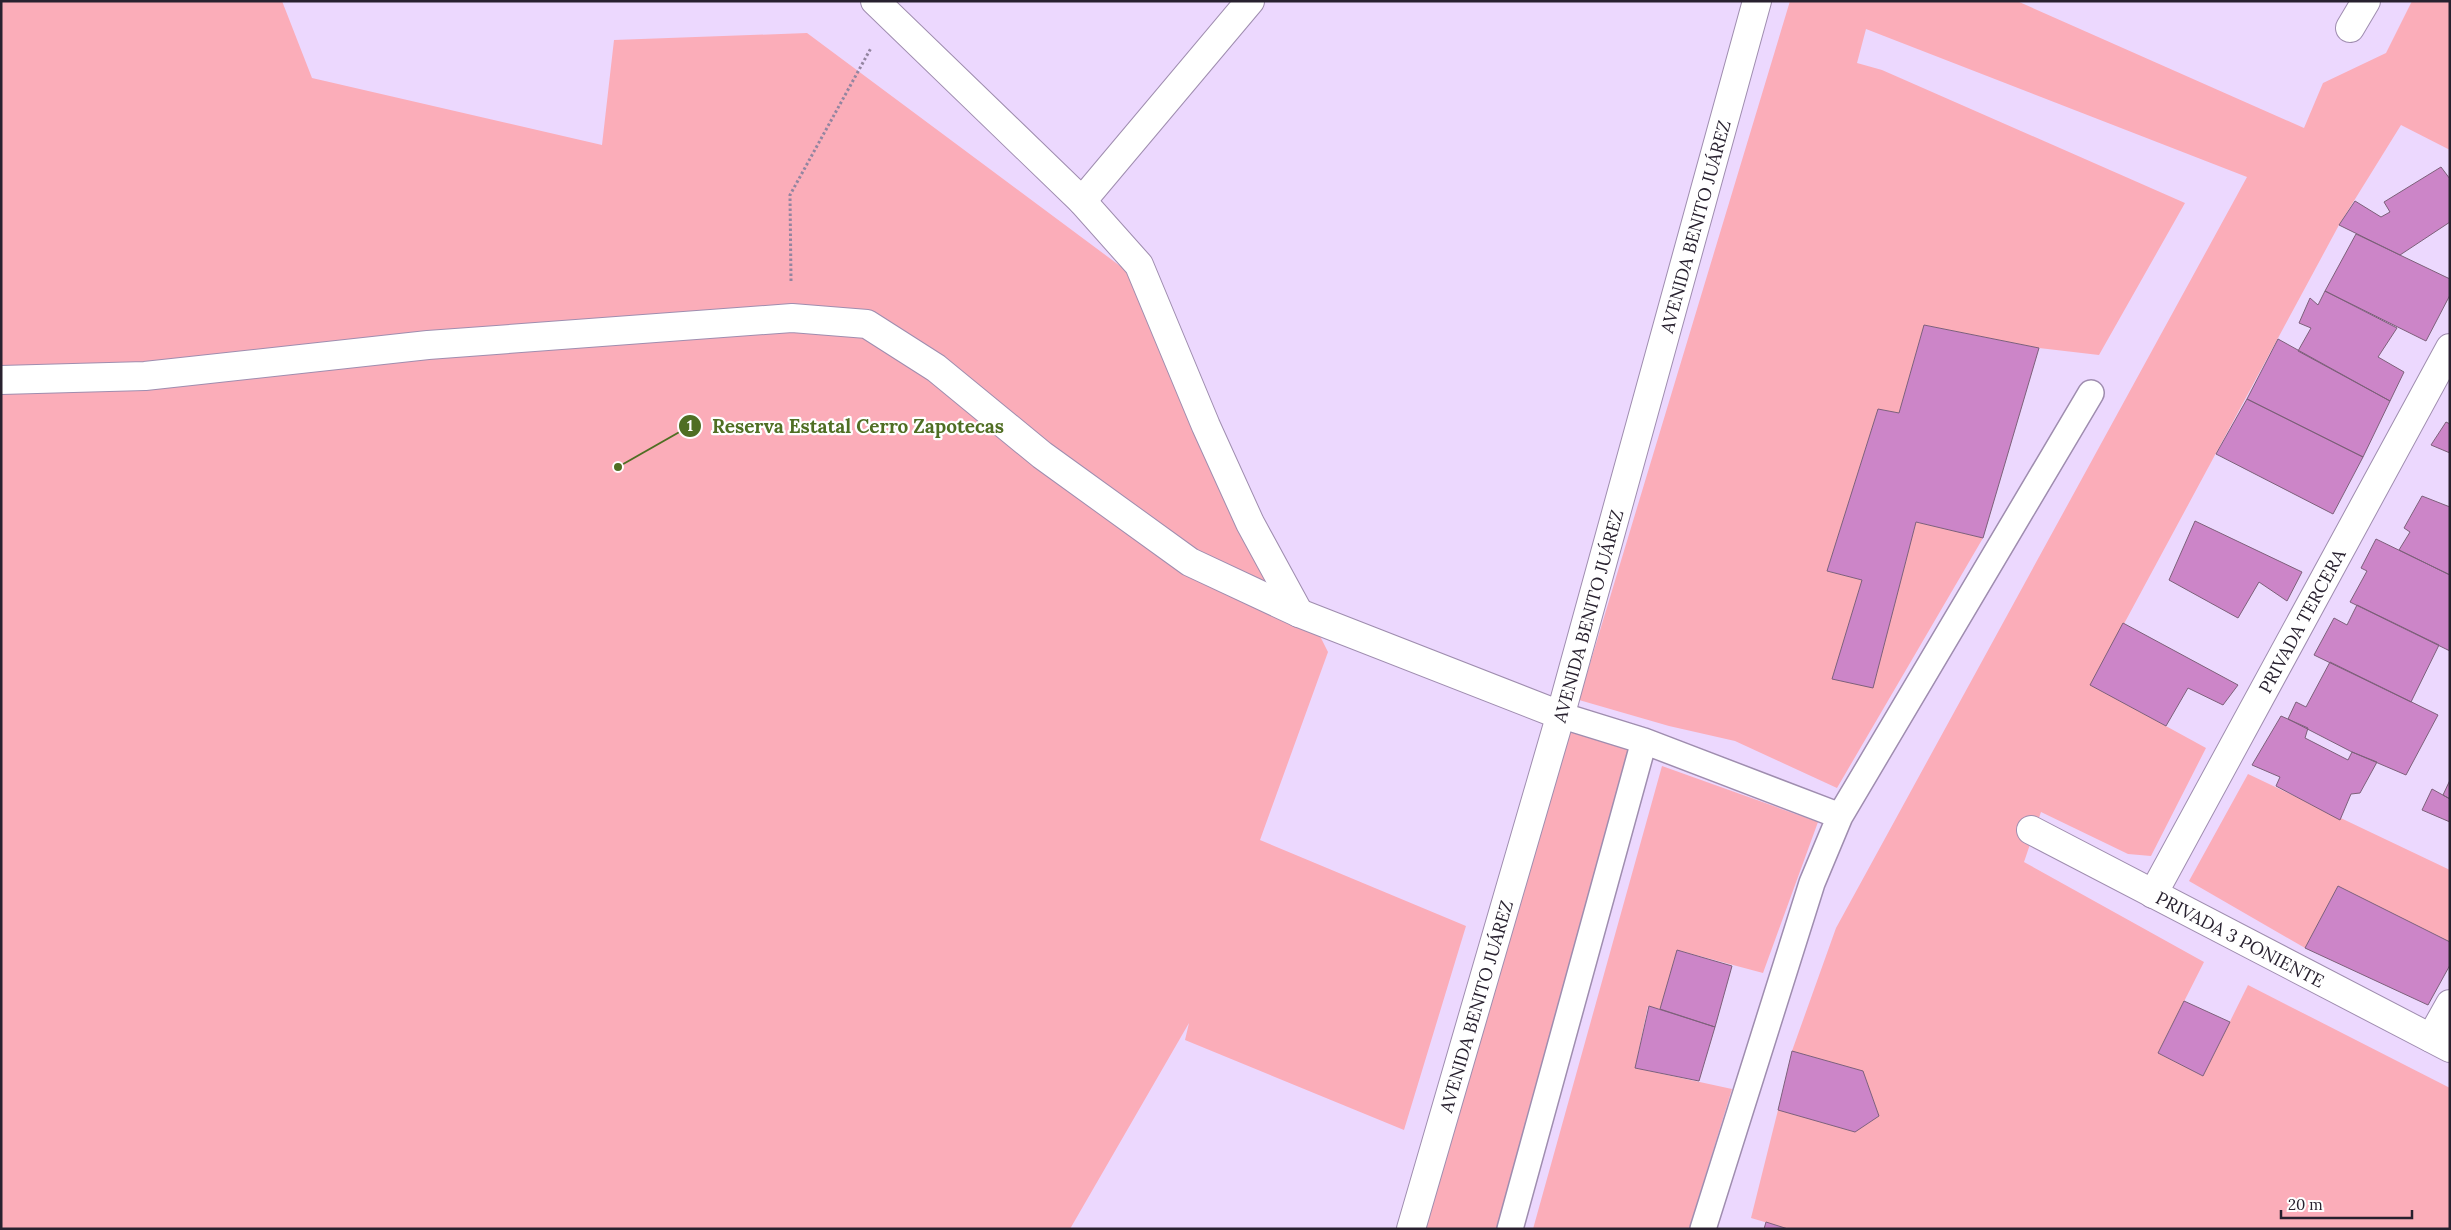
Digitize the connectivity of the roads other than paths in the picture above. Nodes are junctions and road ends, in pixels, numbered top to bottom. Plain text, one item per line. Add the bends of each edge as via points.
1 (1250, 1) edge
2 (1757, 1) edge
3 (2366, 1) edge
4 (882, 8) edge
5 (2350, 28) dead end
6 (1082, 201) junction
7 (2450, 348) edge
8 (1, 380) edge
9 (2091, 393) dead end
10 (1299, 613) junction
11 (1560, 715) junction
12 (1644, 740) junction
13 (1840, 816) junction
14 (2031, 830) dead end
15 (2153, 894) junction
16 (2450, 1004) edge
17 (2440, 1043) edge
18 (1411, 1229) edge
19 (1510, 1229) edge
20 (1703, 1229) edge

1 - 6 street
2 - 11 street, AVENIDA BENITO JUÁREZ
3 - 5 street
4 - 6 street
6 - 10 street via 1139,266 1250,522
7 - 15 street, PRIVADA TERCERA
8 - 10 street via 145,376 428,345 792,318 867,324 936,368 1042,455 1190,562
9 - 13 lane
10 - 11 street
11 - 12 lane
11 - 18 street, AVENIDA BENITO JUÁREZ
12 - 13 lane
12 - 19 lane
13 - 20 lane via 1812,883
14 - 15 street, PRIVADA 3 PONIENTE
15 - 17 street, PRIVADA 3 PONIENTE
16 - 17 street

